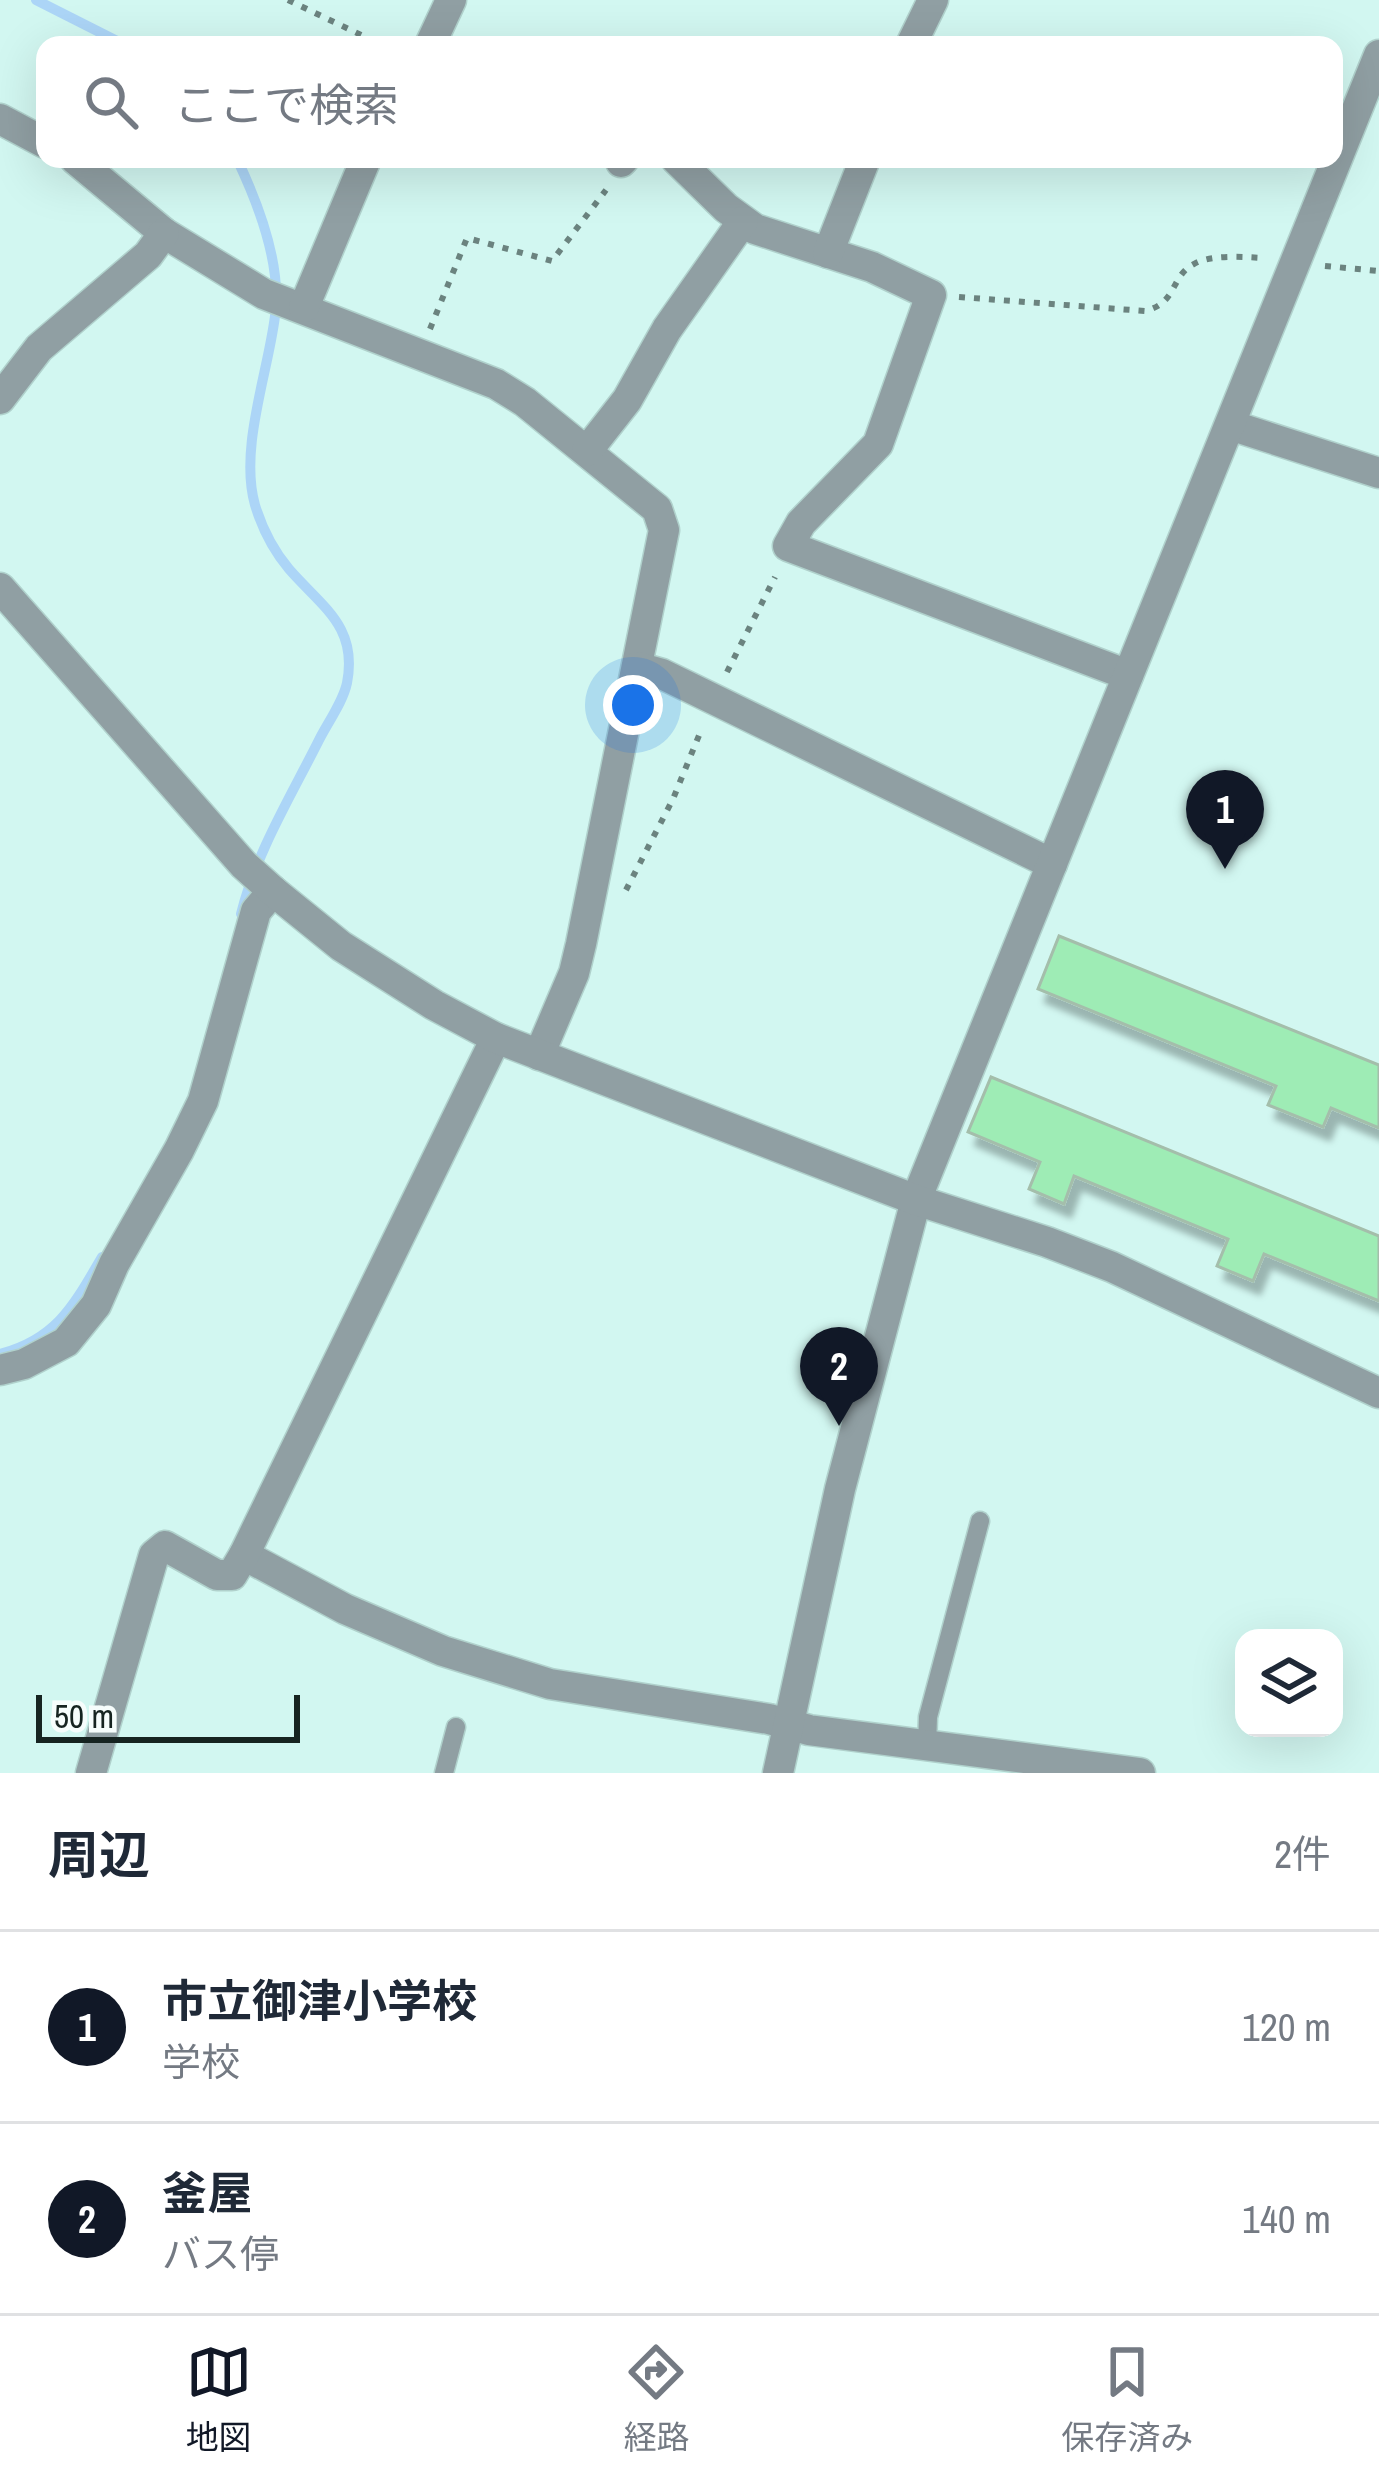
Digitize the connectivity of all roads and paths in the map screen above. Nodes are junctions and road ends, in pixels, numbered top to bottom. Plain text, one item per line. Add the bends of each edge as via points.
1 (288, 0) edge
2 (451, 0) edge
3 (933, 0) edge
4 (363, 36) edge
5 (434, 36) edge
6 (915, 36) edge
7 (1379, 56) edge
8 (0, 118) edge
9 (36, 137) edge
10 (1343, 145) edge
11 (86, 168) edge
12 (361, 168) edge
13 (619, 168) edge
14 (685, 168) edge
15 (861, 168) edge
16 (1334, 168) edge
17 (743, 220) junction
18 (164, 233) junction
19 (828, 253) junction
20 (1296, 261) junction
21 (1379, 271) edge
22 (932, 295) junction
23 (304, 307) junction
24 (420, 354) junction
25 (0, 400) edge
26 (1230, 424) junction
27 (587, 451) junction
28 (1379, 473) edge
29 (788, 546) junction
30 (0, 588) edge
31 (638, 667) junction
32 (1128, 675) junction
33 (714, 699) junction
34 (1052, 864) junction
35 (273, 891) junction
36 (625, 892) dead end
37 (496, 1038) junction
38 (539, 1054) junction
39 (916, 1200) junction
40 (0, 1370) edge
41 (1379, 1393) edge
42 (980, 1521) dead end
43 (244, 1555) junction
44 (788, 1726) junction
45 (456, 1727) dead end
46 (927, 1747) junction
47 (91, 1773) edge
48 (444, 1773) edge
49 (778, 1773) edge
50 (1141, 1773) edge

1 - 4 path
2 - 5 street
3 - 6 street
7 - 10 street
8 - 9 street
11 - 18 street
12 - 23 street
13 - 24 path via 552,261 467,238
14 - 17 street
15 - 19 street
16 - 20 street
17 - 19 street
17 - 27 street
18 - 23 street via 264,294
18 - 25 street via 38,348
19 - 22 street
20 - 21 path
20 - 22 path via 1197,261 1169,298 1145,310
20 - 26 street
22 - 29 street via 878,444
23 - 24 street
24 - 27 street via 496,384
26 - 28 street
26 - 32 street
27 - 31 street via 657,509 664,530
29 - 32 street
29 - 33 path
30 - 35 street
31 - 33 street
31 - 38 street via 574,973
32 - 34 street
33 - 34 street
33 - 36 path
34 - 39 street
35 - 37 street via 341,946
35 - 40 street via 256,911 202,1101 96,1305 66,1342
37 - 38 street
37 - 43 street
38 - 39 street
39 - 41 street via 1112,1267
39 - 44 street
42 - 46 lane
43 - 44 street via 443,1651 550,1684
43 - 47 street via 232,1575 218,1575 165,1546 154,1555
44 - 46 street
44 - 49 street
45 - 48 lane
46 - 50 street

